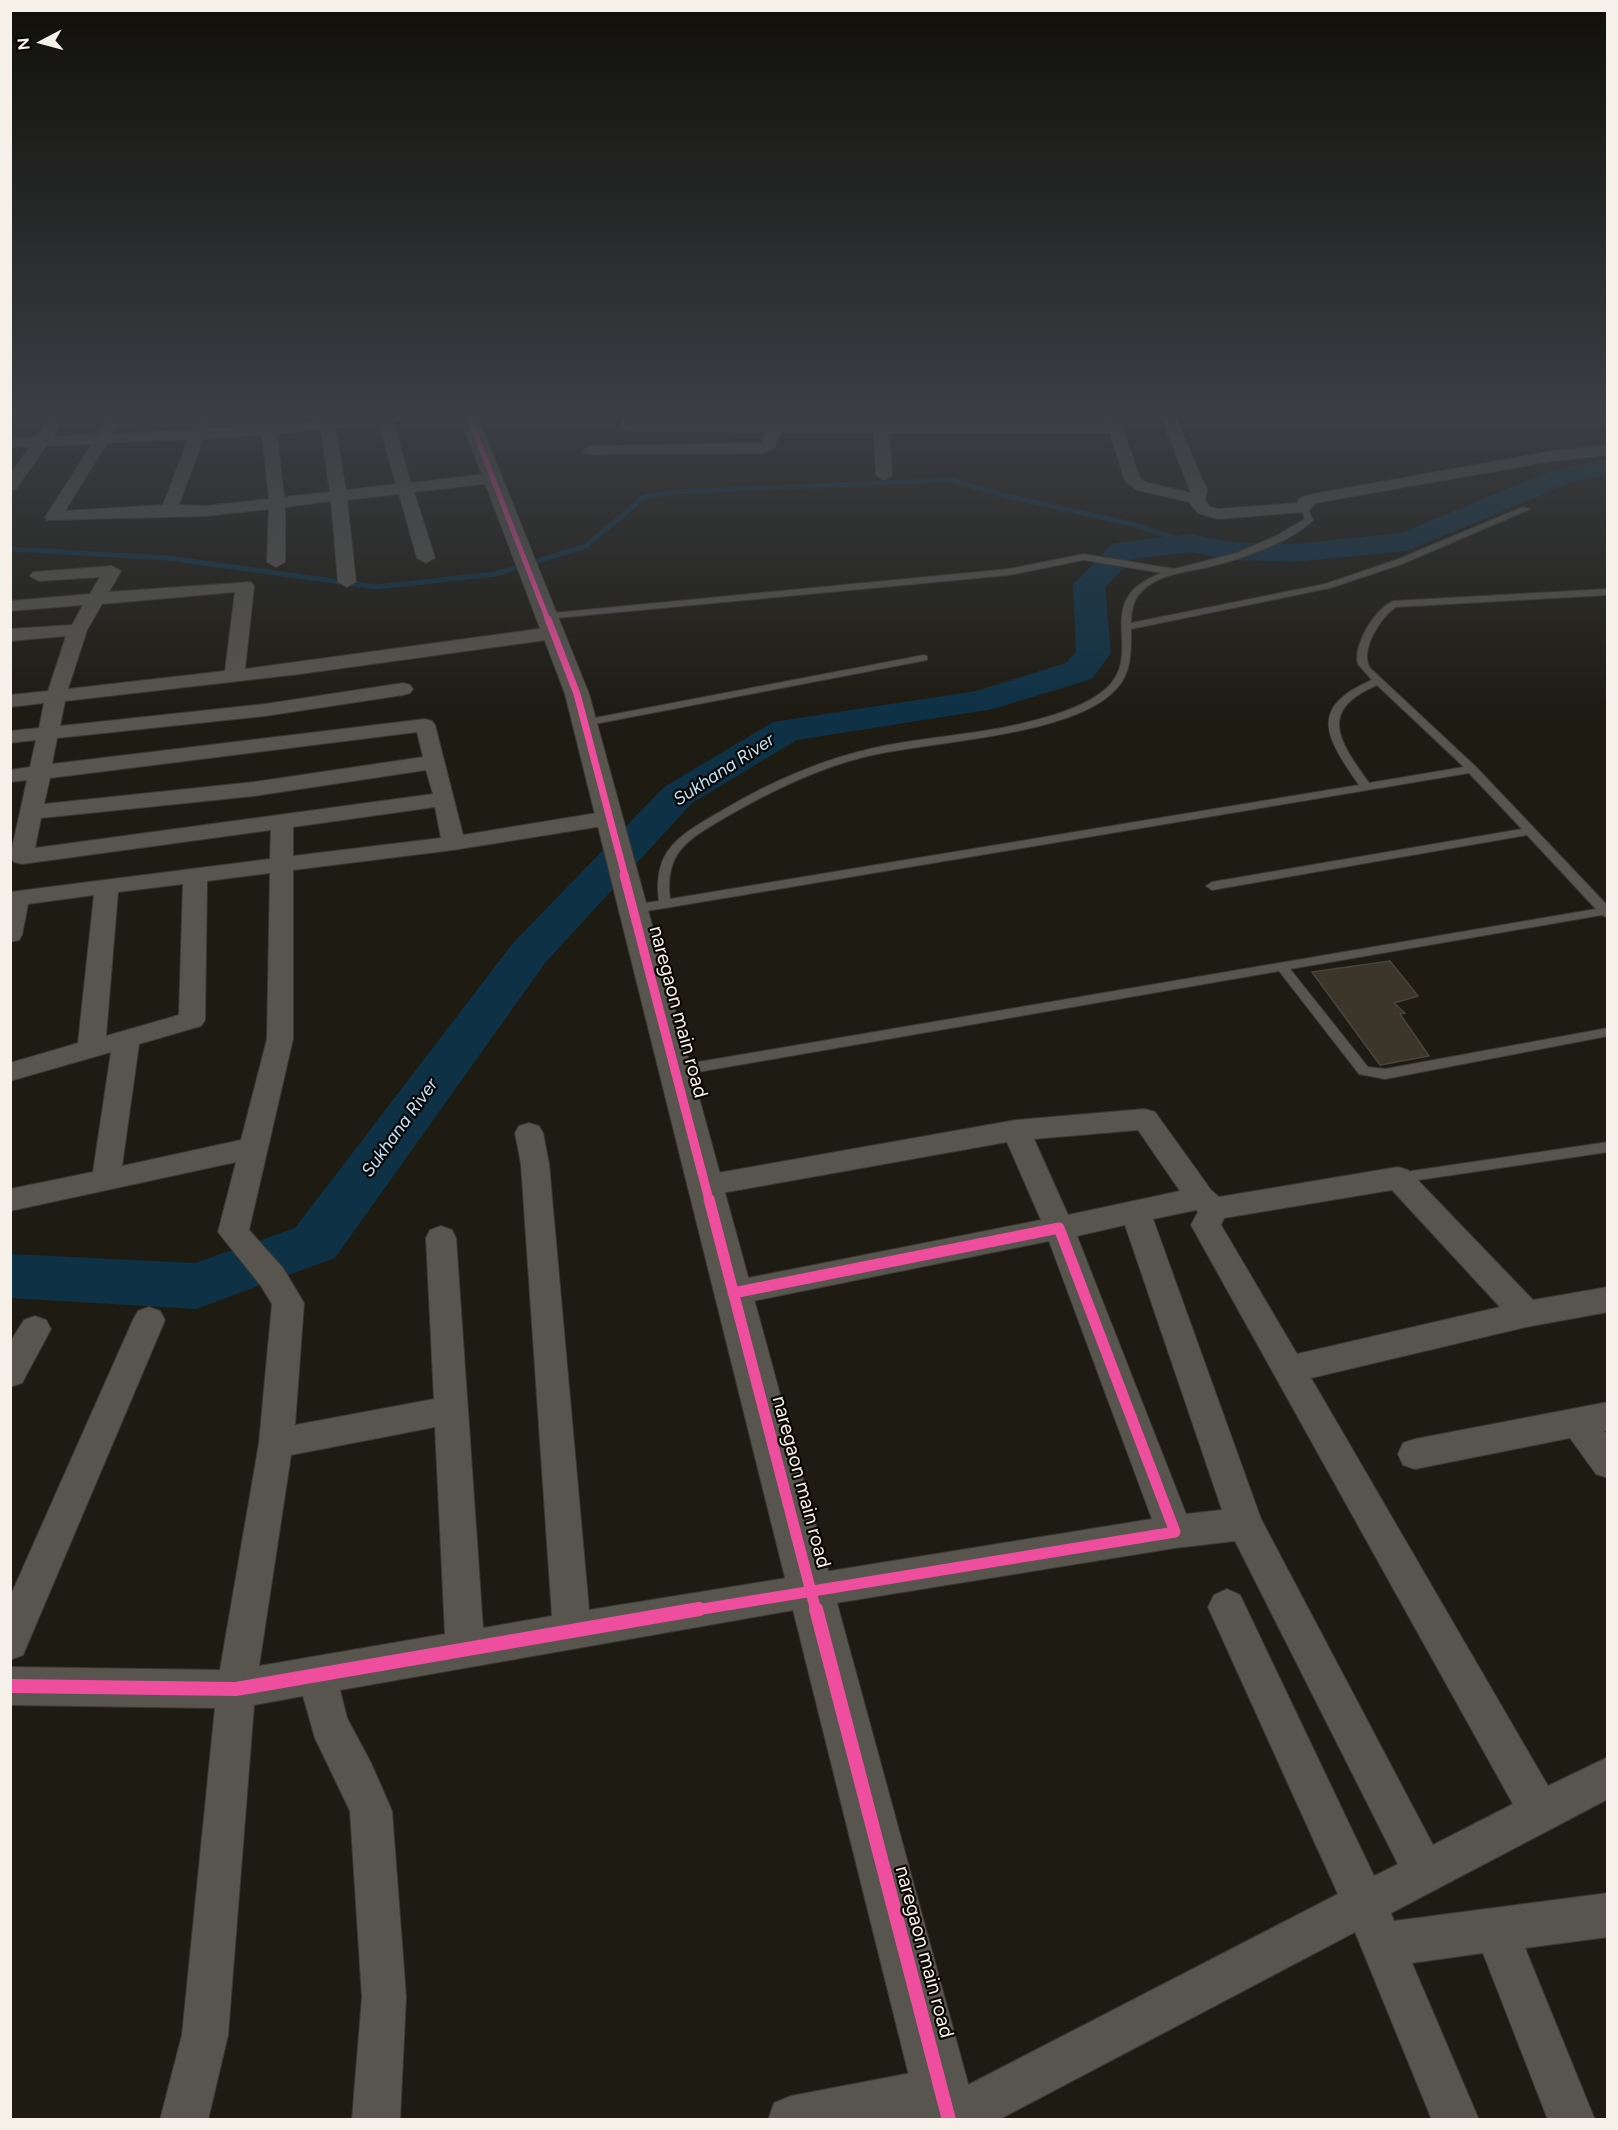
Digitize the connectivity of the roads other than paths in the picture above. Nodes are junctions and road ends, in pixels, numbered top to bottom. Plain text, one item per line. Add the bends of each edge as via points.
1 (278, 516) edge
2 (341, 516) edge
3 (414, 516) edge
4 (508, 516) edge
5 (1309, 516) edge
6 (1508, 516) edge
7 (426, 558) dead end
8 (276, 561) dead end
9 (1176, 572) junction
10 (39, 576) dead end
11 (347, 582) dead end
12 (1608, 592) edge
13 (94, 600) junction
14 (10, 606) edge
15 (550, 625) junction
16 (1127, 627) junction
17 (78, 630) junction
18 (10, 635) edge
19 (924, 658) dead end
20 (234, 676) junction
21 (1378, 681) junction
22 (403, 689) dead end
23 (56, 696) junction
24 (10, 701) edge
25 (584, 723) junction
26 (48, 733) junction
27 (10, 737) edge
28 (435, 762) junction
29 (1472, 769) junction
30 (39, 773) junction
31 (10, 776) edge
32 (1366, 787) junction
33 (445, 799) junction
34 (31, 812) junction
35 (609, 818) junction
36 (282, 822) junction
37 (1529, 831) junction
38 (453, 843) junction
39 (281, 865) junction
40 (195, 877) junction
41 (1212, 886) dead end
42 (107, 887) junction
43 (14, 898) edge
44 (642, 901) junction
45 (1606, 912) edge
46 (10, 935) edge
47 (1282, 967) junction
48 (1608, 1032) edge
49 (126, 1039) junction
50 (91, 1049) junction
51 (675, 1071) junction
52 (12, 1075) edge
53 (1016, 1130) junction
54 (529, 1133) dead end
55 (1608, 1147) edge
56 (254, 1149) junction
57 (1398, 1178) junction
58 (106, 1180) junction
59 (705, 1185) junction
60 (10, 1200) edge
61 (1208, 1203) junction
62 (1135, 1212) junction
63 (1059, 1228) junction
64 (441, 1238) dead end
65 (733, 1293) junction
66 (1608, 1299) edge
67 (1526, 1314) junction
68 (149, 1320) dead end
69 (35, 1329) dead end
70 (1288, 1370) junction
71 (10, 1373) edge
72 (450, 1410) junction
73 (1593, 1419) edge
74 (276, 1443) junction
75 (1415, 1454) dead end
76 (1608, 1462) edge
77 (1245, 1524) junction
78 (1175, 1532) junction
79 (810, 1590) junction
80 (1227, 1607) dead end
81 (572, 1631) junction
82 (10, 1642) edge
83 (465, 1649) junction
84 (317, 1675) junction
85 (10, 1686) edge
86 (236, 1689) junction
87 (1608, 1778) edge
88 (1541, 1813) junction
89 (1425, 1873) junction
90 (1365, 1904) junction
91 (1608, 1915) edge
92 (1496, 1930) junction
93 (1382, 1945) junction
94 (947, 2110) edge
95 (184, 2120) edge
96 (376, 2120) edge
97 (791, 2120) edge
98 (1456, 2120) edge
99 (1572, 2120) edge

1 - 8 street
2 - 11 street
3 - 7 street
4 - 15 street, naregaon main road
5 - 9 lane via 1304,525 1229,559
6 - 16 lane via 1399,562 1327,586
9 - 15 lane via 1084,557 1009,572
9 - 16 lane via 1150,580 1130,597
10 - 13 street via 112,571
12 - 21 lane via 1394,604 1382,612 1361,655 1362,664
13 - 14 street
13 - 17 street
13 - 20 street via 245,586
15 - 20 street
15 - 25 street, naregaon main road
16 - 44 lane via 1129,649 1123,670 1112,688 1077,709 1025,726 836,761 762,791 704,826 666,859 660,881
17 - 18 street
17 - 23 street
19 - 25 lane
20 - 23 street
21 - 29 lane
21 - 32 lane via 1352,693 1333,716 1339,748
22 - 26 street via 265,710
23 - 24 street
23 - 26 street
25 - 35 street, naregaon main road
26 - 27 street
26 - 30 street
28 - 30 street via 425,725
28 - 33 street
28 - 34 street via 254,789
29 - 32 lane
29 - 37 lane
30 - 31 street
30 - 34 street
32 - 44 lane
33 - 36 street
33 - 38 street
34 - 36 street via 22,856
35 - 38 street
35 - 44 street, naregaon main road via 617,848
36 - 39 street
37 - 41 lane
37 - 45 lane
38 - 39 street
39 - 40 street
39 - 56 street via 280,1039
40 - 42 street
40 - 49 street via 192,1020
42 - 43 street
42 - 50 street
43 - 46 street
44 - 51 street, naregaon main road
45 - 47 lane
47 - 48 lane via 1370,1074
47 - 51 lane
49 - 50 street
49 - 58 street
50 - 52 street
51 - 59 street, naregaon main road
53 - 59 street
53 - 61 street via 1145,1119
53 - 63 street
54 - 81 street via 536,1164
55 - 57 lane
56 - 58 street
56 - 74 street via 233,1232 262,1264 288,1303
57 - 61 street
57 - 67 street
58 - 60 street
59 - 65 street, naregaon main road
61 - 62 street
61 - 70 street via 1206,1225
62 - 63 street
62 - 77 street
63 - 65 street
63 - 78 street
64 - 72 street
65 - 79 street, naregaon main road
66 - 67 street
67 - 70 street
68 - 82 street
69 - 71 street
70 - 88 street
72 - 74 street
72 - 83 street
73 - 75 street
73 - 76 street
74 - 86 street
77 - 78 street
77 - 89 street
78 - 79 street
79 - 81 street
79 - 94 street, naregaon main road
80 - 90 street
81 - 83 street
83 - 84 street
84 - 86 street
84 - 96 street via 329,1724 371,1811 384,1997
85 - 86 street
86 - 95 street via 205,2035
87 - 88 street
88 - 89 street
89 - 90 street
90 - 93 street
90 - 94 street
91 - 92 street
92 - 93 street
92 - 99 street
93 - 98 street
94 - 97 street

